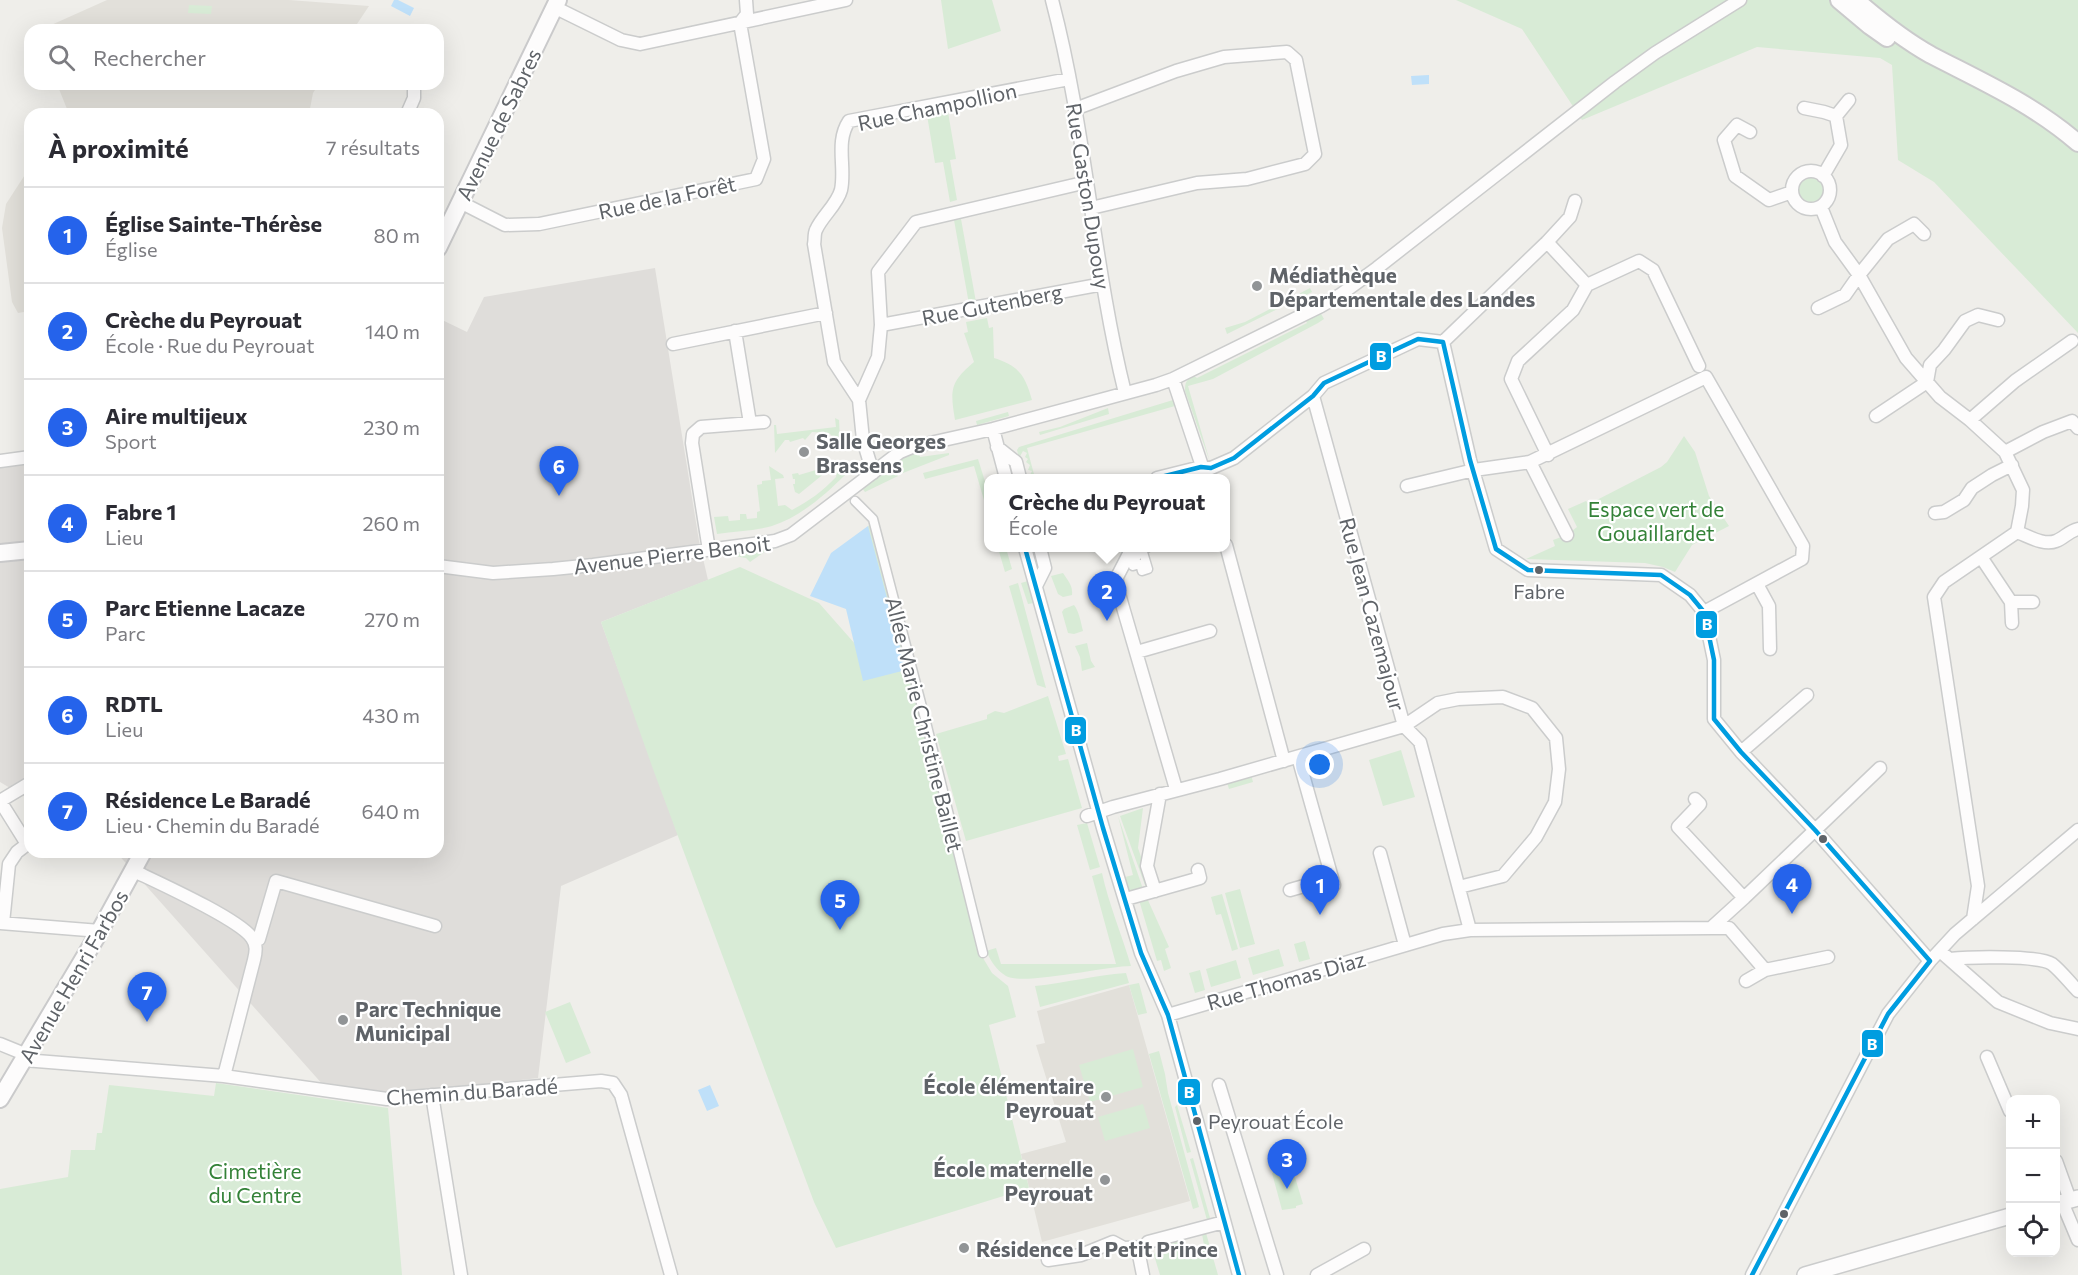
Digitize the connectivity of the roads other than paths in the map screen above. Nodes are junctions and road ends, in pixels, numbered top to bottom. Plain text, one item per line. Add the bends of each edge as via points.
1 (746, 0) edge
2 (846, 0) edge
3 (1052, 0) edge
4 (1740, 0) edge
5 (1839, 0) edge
6 (1856, 0) edge
7 (556, 4) edge
8 (740, 23) junction
9 (1930, 54) junction
10 (1070, 79) junction
11 (414, 90) edge
12 (1849, 100) dead end
13 (410, 108) edge
14 (1804, 108) dead end
15 (1075, 109) junction
16 (1836, 116) junction
17 (1750, 132) dead end
18 (2078, 143) edge
19 (1823, 176) junction
20 (1087, 182) junction
21 (1792, 192) junction
22 (1575, 201) dead end
23 (460, 202) junction
24 (1821, 207) junction
25 (1092, 208) junction
26 (1924, 234) dead end
27 (444, 235) edge
28 (1547, 242) junction
29 (1859, 274) junction
30 (1103, 284) junction
31 (1587, 285) junction
32 (1818, 308) dead end
33 (826, 313) junction
34 (1998, 320) dead end
35 (881, 325) junction
36 (735, 331) junction
37 (2072, 341) dead end
38 (1443, 342) junction
39 (672, 344) dead end
40 (1699, 366) dead end
41 (1173, 379) junction
42 (1926, 382) junction
43 (1125, 393) junction
44 (1313, 396) junction
45 (859, 400) junction
46 (1876, 416) dead end
47 (1970, 420) junction
48 (764, 422) dead end
49 (750, 423) junction
50 (2078, 428) edge
51 (993, 429) junction
52 (998, 447) junction
53 (2005, 452) junction
54 (1548, 455) junction
55 (24, 458) edge
56 (0, 461) edge
57 (1530, 462) junction
58 (2012, 465) junction
59 (1474, 470) junction
60 (873, 472) junction
61 (1005, 474) edge
62 (1019, 474) edge
63 (1201, 474) edge
64 (1202, 474) edge
65 (1407, 486) dead end
66 (855, 501) dead end
67 (1935, 513) dead end
68 (2078, 530) edge
69 (2017, 532) junction
70 (1567, 535) dead end
71 (710, 550) junction
72 (24, 551) edge
73 (1026, 552) edge
74 (1041, 552) edge
75 (1130, 552) edge
76 (1138, 552) edge
77 (1143, 552) edge
78 (1228, 552) edge
79 (0, 553) edge
80 (1981, 557) junction
81 (444, 567) edge
82 (1757, 584) junction
83 (1036, 586) junction
84 (2011, 602) junction
85 (2032, 602) dead end
86 (1704, 612) junction
87 (2012, 623) dead end
88 (1210, 631) dead end
89 (1770, 649) dead end
90 (1139, 657) junction
91 (1807, 695) dead end
92 (1404, 726) junction
93 (1741, 752) junction
94 (1298, 757) junction
95 (1284, 760) junction
96 (1880, 768) dead end
97 (24, 787) edge
98 (1176, 789) junction
99 (1160, 794) junction
100 (1695, 799) dead end
101 (1093, 813) junction
102 (1815, 830) junction
103 (2078, 830) edge
104 (24, 837) edge
105 (24, 847) edge
106 (1380, 853) dead end
107 (140, 858) edge
108 (1198, 870) dead end
109 (134, 871) junction
110 (1459, 887) junction
111 (1290, 890) dead end
112 (1155, 891) junction
113 (1744, 898) junction
114 (1126, 899) junction
115 (1973, 919) junction
116 (2, 923) edge
117 (435, 926) dead end
118 (1711, 928) junction
119 (1470, 930) junction
120 (100, 931) junction
121 (254, 939) junction
122 (1405, 945) junction
123 (1940, 951) junction
124 (983, 953) dead end
125 (1828, 957) dead end
126 (1950, 959) junction
127 (1930, 961) junction
128 (1765, 970) junction
129 (1746, 981) dead end
130 (2078, 991) edge
131 (1168, 1015) junction
132 (2078, 1029) edge
133 (0, 1044) edge
134 (1987, 1057) dead end
135 (25, 1058) junction
136 (224, 1076) junction
137 (1219, 1085) dead end
138 (432, 1095) junction
139 (0, 1099) edge
140 (2006, 1102) edge
141 (2060, 1179) edge
142 (2066, 1201) edge
143 (2006, 1217) edge
144 (1224, 1222) junction
145 (2078, 1240) edge
146 (1144, 1247) junction
147 (1364, 1249) dead end
148 (1048, 1260) dead end
149 (461, 1275) edge
150 (671, 1275) edge
151 (1143, 1275) edge
152 (1239, 1275) edge
153 (1276, 1275) edge
154 (1317, 1275) edge
155 (1752, 1275) edge
156 (1805, 1275) edge

1 - 8 street via 747,14
2 - 8 street
3 - 10 street, Rue Gaston Dupouy
4 - 41 street, Avenue Pierre Benoit via 1615,82 1340,296
5 - 9 main road via 1893,41
6 - 9 main road
7 - 8 street via 634,44
7 - 23 main road, Avenue de Sabres
8 - 23 street, Rue de la Forêt via 764,159 756,179 539,224 505,225
9 - 18 main road via 2030,106
10 - 15 street, Rue Gaston Dupouy
10 - 33 street, Rue Champollion via 849,122 841,140 840,194 815,231
11 - 13 street
12 - 16 street
14 - 16 street
15 - 20 street, Rue Gaston Dupouy
15 - 25 street via 1224,57 1287,52 1296,60 1315,153 1305,164 1247,179 1197,183
16 - 19 street via 1841,145
17 - 21 street via 1737,125 1724,140 1735,176 1768,200
19 - 21 street via 1806,172 1794,182
19 - 24 street via 1830,194
20 - 25 street, Rue Gaston Dupouy
20 - 35 street via 916,222 878,272
21 - 24 street via 1804,208
22 - 28 street via 1570,217
23 - 27 main road, Avenue de Sabres
24 - 29 street via 1835,242
25 - 30 street, Rue Gaston Dupouy
26 - 29 street via 1914,224 1888,239
28 - 31 street
28 - 38 street
29 - 32 street via 1845,295
29 - 42 street via 1906,358
30 - 35 street, Rue Gutenberg
30 - 43 street, Rue Gaston Dupouy
31 - 40 street via 1639,261 1653,270
31 - 54 street via 1573,310 1518,361 1511,379
33 - 36 street
33 - 45 street, Rue Champollion via 834,362
34 - 42 street via 1978,315 1965,321 1930,365
35 - 45 street via 878,357
36 - 39 street
36 - 49 street
37 - 47 street via 2015,381
38 - 44 street via 1418,339 1324,383
38 - 59 street
41 - 43 street, Avenue Pierre Benoit
41 - 63 street
42 - 46 street
42 - 47 street
43 - 51 street, Avenue Pierre Benoit
44 - 64 street via 1233,458
44 - 92 street, Rue Jean Cazemajour
45 - 60 street, Rue Champollion via 863,440
47 - 53 street
48 - 49 street
49 - 71 street via 701,427 693,434
50 - 53 street via 2072,421
51 - 52 street
51 - 60 street, Avenue Pierre Benoit via 912,447
52 - 61 street
52 - 62 street via 1016,462
53 - 58 street
54 - 57 street
54 - 82 street via 1706,376 1803,546 1802,559
55 - 56 street
57 - 59 street
57 - 70 street
58 - 67 street via 1972,488 1964,500
58 - 69 street via 2023,490
59 - 65 street
59 - 86 street via 1496,549 1528,570 1660,575 1690,595
60 - 71 street, Avenue Pierre Benoit via 791,535
66 - 124 street, Allée Marie Christine Baillet via 873,519
68 - 69 street via 2047,543
69 - 80 street
71 - 81 street, Avenue Pierre Benoit via 493,573
72 - 79 main road
73 - 83 street
74 - 83 street via 1045,568
75 - 90 street via 1117,577 1117,587
76 - 77 street via 1133,566 1140,564 1142,571 1148,569
78 - 95 street
80 - 84 street
80 - 115 street via 1944,582 1934,597 1978,886
82 - 86 street
82 - 89 street via 1769,606
83 - 101 street
84 - 85 street
84 - 87 street
86 - 93 street via 1714,660 1714,719
88 - 90 street
90 - 98 street
91 - 93 street
92 - 94 street
92 - 110 street, Rue Jean Cazemajour via 1420,742
92 - 110 street via 1438,704 1503,697 1532,708 1556,738 1559,769 1555,802 1536,837 1503,876
93 - 102 street
94 - 95 street
94 - 111 street via 1333,881
95 - 98 street
96 - 102 street
97 - 104 street via 0,801
98 - 99 street
99 - 101 street
99 - 112 street via 1147,866
100 - 113 street via 1700,804 1678,827
101 - 114 street
102 - 113 street
102 - 127 street
103 - 115 street
105 - 116 street via 9,864
106 - 122 street
107 - 109 main road, Avenue Henri Farbos
108 - 112 street via 1200,878
109 - 120 main road, Avenue Henri Farbos
109 - 121 street via 234,922
110 - 119 street, Rue Jean Cazemajour
112 - 114 street
113 - 118 street
114 - 131 street via 1141,953
115 - 123 street
116 - 120 street
117 - 121 street via 276,881 259,939
118 - 119 street, Rue Thomas Diaz
118 - 128 street, Rue Thomas Diaz via 1729,928
119 - 122 street, Rue Thomas Diaz
120 - 135 main road, Avenue Henri Farbos
121 - 136 street via 255,960
122 - 131 street, Rue Thomas Diaz
123 - 126 street
123 - 127 street
125 - 128 street
126 - 130 street via 2014,958 2050,963
126 - 132 street via 1998,1002 2050,1023
127 - 155 street via 1888,1014
128 - 129 street
131 - 144 street
133 - 135 street, Chemin du Baradé
134 - 140 street
135 - 136 street, Chemin du Baradé
135 - 139 main road, Avenue Henri Farbos
136 - 138 street, Chemin du Baradé via 387,1099
137 - 153 street
138 - 149 street
138 - 150 street, Chemin du Baradé via 613,1083 621,1095
141 - 142 street
142 - 145 street
143 - 156 street
144 - 146 street via 1148,1242
144 - 152 street
146 - 148 street via 1124,1248 1113,1242 1081,1255
146 - 151 street via 1139,1255
147 - 154 street

